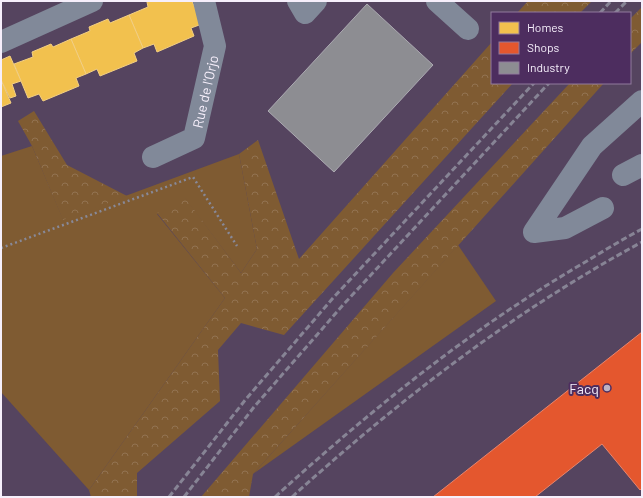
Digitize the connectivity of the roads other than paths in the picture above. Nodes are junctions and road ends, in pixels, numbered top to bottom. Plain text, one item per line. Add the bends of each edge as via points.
1 (92, 1) edge
2 (204, 1) edge
3 (298, 1) edge
4 (316, 1) edge
5 (437, 1) edge
6 (468, 28) dead end
7 (1, 42) edge
8 (642, 101) edge
9 (153, 157) dead end
10 (642, 165) edge
11 (623, 175) dead end
12 (603, 208) dead end

1 - 7 street
2 - 9 street, Rue de l'Orjo via 215,46 194,138
3 - 4 street via 305,12
5 - 6 street
8 - 12 street via 592,146 534,232 565,228
10 - 11 street

